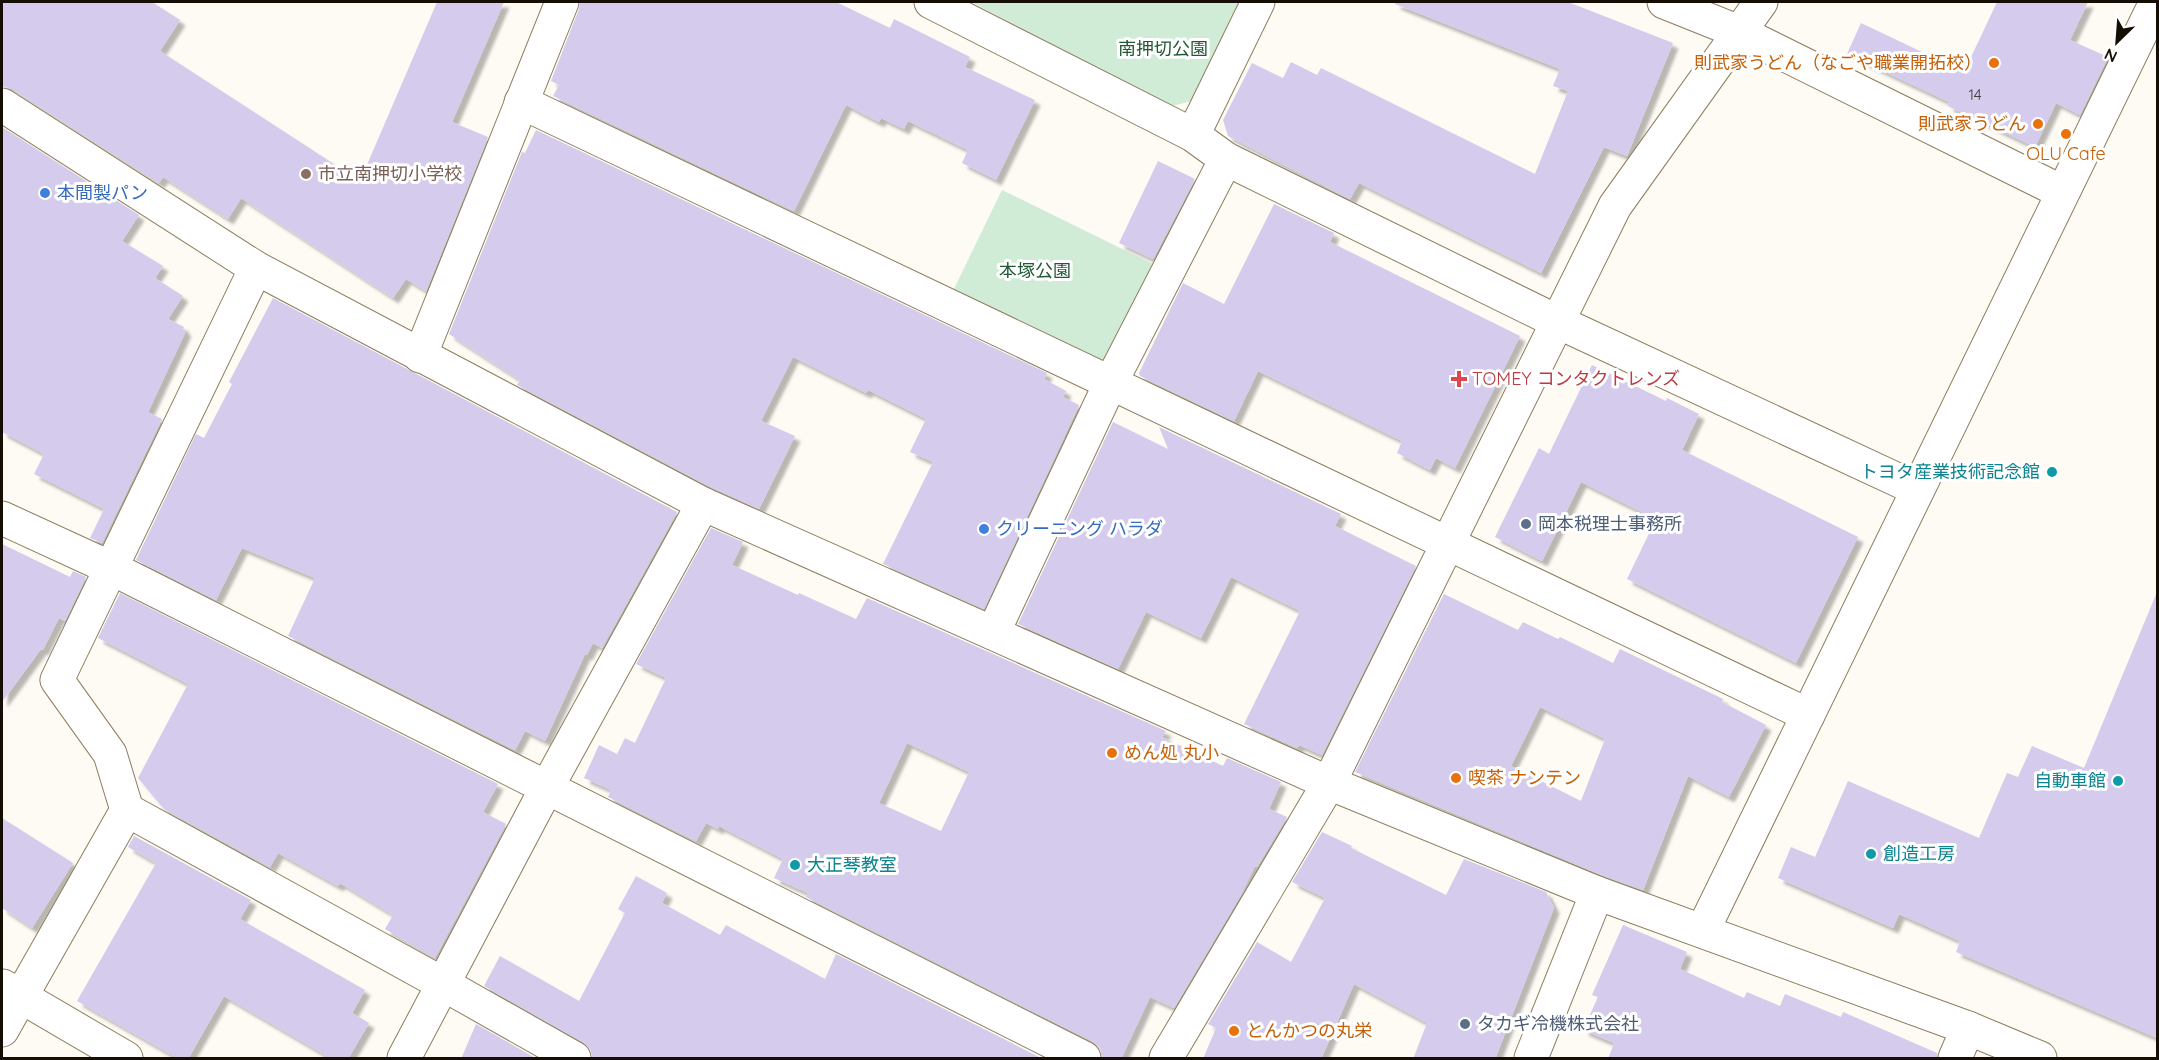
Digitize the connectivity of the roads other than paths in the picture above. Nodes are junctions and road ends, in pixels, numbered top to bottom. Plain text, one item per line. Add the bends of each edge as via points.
1 (562, 2) edge
2 (931, 2) edge
3 (1258, 2) edge
4 (1664, 2) edge
5 (1761, 2) edge
6 (2156, 2) edge
7 (1739, 32) junction
8 (521, 102) junction
9 (2, 105) edge
10 (1193, 135) junction
11 (1226, 159) junction
12 (2062, 192) junction
13 (256, 267) junction
14 (1558, 322) junction
15 (420, 356) junction
16 (1110, 384) junction
17 (1917, 489) junction
18 (703, 504) junction
19 (2, 518) edge
20 (1448, 544) junction
21 (113, 568) junction
22 (993, 633) junction
23 (1808, 715) junction
24 (1329, 783) junction
25 (546, 789) junction
26 (127, 810) junction
27 (1598, 892) junction
28 (1703, 930) junction
29 (443, 984) junction
30 (11, 992) edge
31 (1968, 1028) junction
32 (2, 1030) edge
33 (126, 1059) edge
34 (404, 1059) edge
35 (574, 1059) edge
36 (1084, 1059) edge
37 (1166, 1059) edge
38 (1531, 1059) edge
39 (1955, 1059) edge
40 (2040, 1059) edge

1 - 8 street
2 - 10 street
3 - 10 street
4 - 7 street
5 - 7 street
6 - 12 street
7 - 12 street
7 - 14 street via 1615,206
8 - 15 street
8 - 16 street
9 - 13 street
10 - 11 street
11 - 14 street
11 - 16 street
12 - 17 street
13 - 15 street
13 - 21 street
14 - 17 street
14 - 20 street
15 - 18 street
16 - 20 street
16 - 22 street
17 - 23 street
18 - 22 street
18 - 25 street
19 - 21 street
20 - 23 street
20 - 24 street
21 - 25 street
21 - 26 street via 57,680 111,754
22 - 24 street
23 - 28 street
24 - 27 street
24 - 37 street
25 - 29 street
25 - 36 street
26 - 29 street
26 - 30 street
27 - 28 street
27 - 38 street
28 - 31 street
29 - 34 street
29 - 35 street
30 - 32 street
30 - 33 street
31 - 39 street
31 - 40 street

